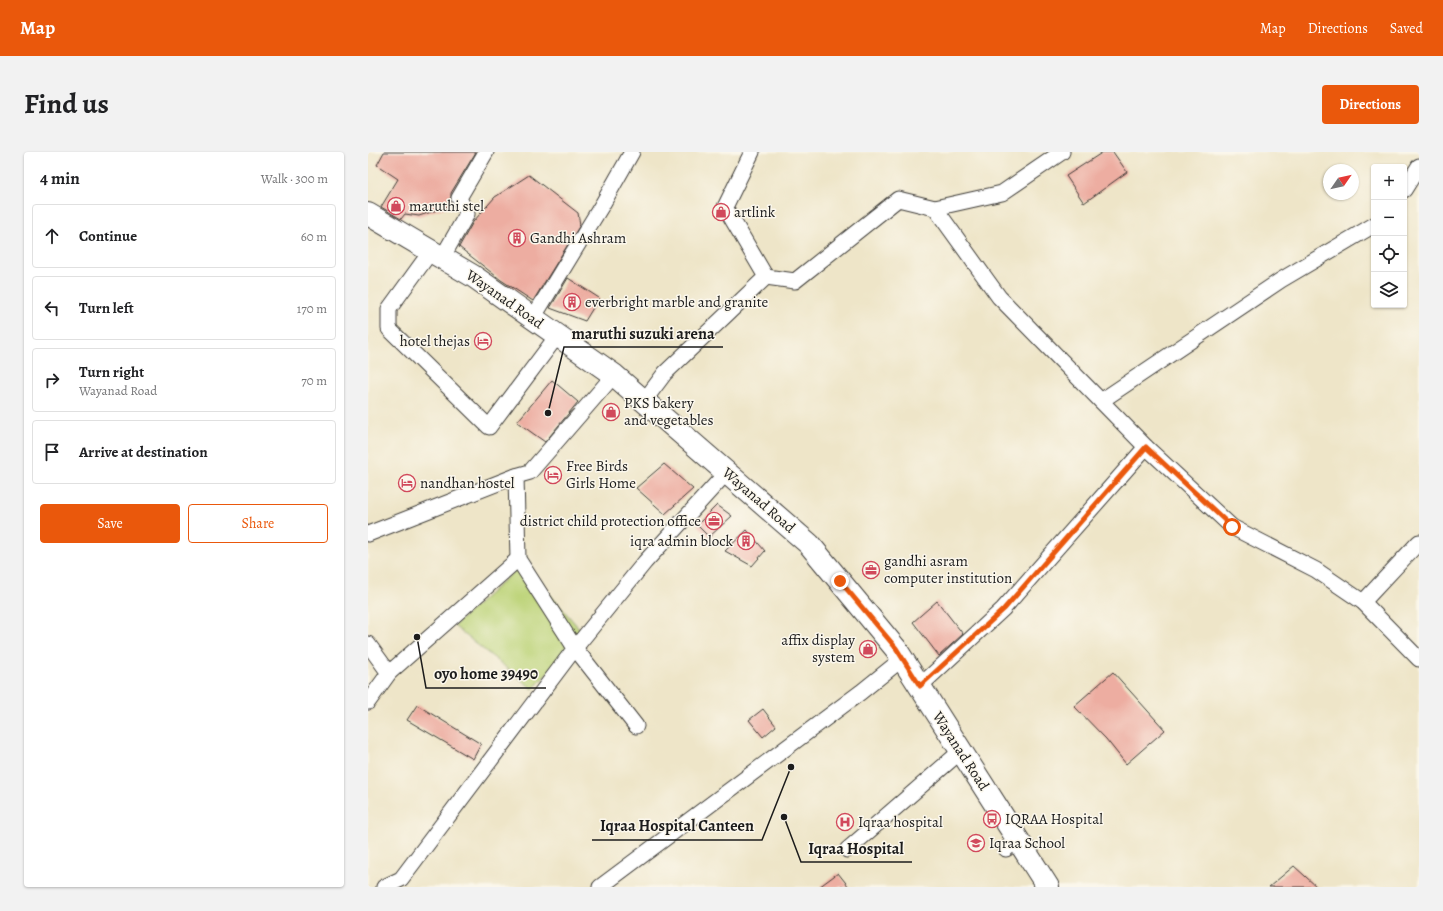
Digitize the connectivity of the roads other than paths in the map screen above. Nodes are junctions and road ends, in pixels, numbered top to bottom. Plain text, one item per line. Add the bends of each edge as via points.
1 (486, 152) edge
2 (632, 152) edge
3 (752, 152) edge
4 (1062, 152) edge
5 (1419, 166) edge
6 (1407, 185) edge
7 (935, 208) junction
8 (368, 214) edge
9 (1371, 227) edge
10 (437, 254) junction
11 (766, 277) junction
12 (532, 318) junction
13 (558, 336) junction
14 (614, 375) junction
15 (644, 401) junction
16 (1101, 401) junction
17 (1146, 447) junction
18 (727, 472) junction
19 (516, 476) junction
20 (368, 534) edge
21 (1419, 542) edge
22 (518, 559) junction
23 (1363, 602) junction
24 (368, 644) edge
25 (575, 648) junction
26 (902, 659) junction
27 (1419, 659) edge
28 (389, 673) junction
29 (920, 686) junction
30 (368, 702) edge
31 (636, 726) dead end
32 (961, 751) junction
33 (847, 850) dead end
34 (386, 886) edge
35 (600, 887) edge
36 (1048, 887) edge

1 - 10 street via 460,198 467,214
2 - 12 street
3 - 11 street via 725,207
4 - 7 street via 1002,193
5 - 6 street
7 - 11 street via 898,199 795,280
7 - 16 street via 999,297
8 - 10 main road, Wayanad Road
9 - 16 street via 1281,280
10 - 12 main road, Wayanad Road
10 - 13 street via 389,309 389,329 489,427
11 - 15 street via 665,373
12 - 13 main road, Wayanad Road
13 - 14 main road, Wayanad Road
14 - 15 main road, Wayanad Road
14 - 19 street via 530,472
15 - 18 main road, Wayanad Road
16 - 17 street
17 - 23 street via 1232,527 1316,570
17 - 29 street via 1004,609
18 - 25 street via 645,562
18 - 26 main road, Wayanad Road via 810,544 896,648
19 - 20 street
19 - 22 street
21 - 23 street
22 - 25 street
22 - 28 street
23 - 27 street
24 - 28 street
25 - 31 street
25 - 34 street via 401,879
26 - 29 main road, Wayanad Road
26 - 35 street
28 - 30 street
29 - 32 main road, Wayanad Road
32 - 33 street
32 - 36 main road, Wayanad Road via 1013,846

